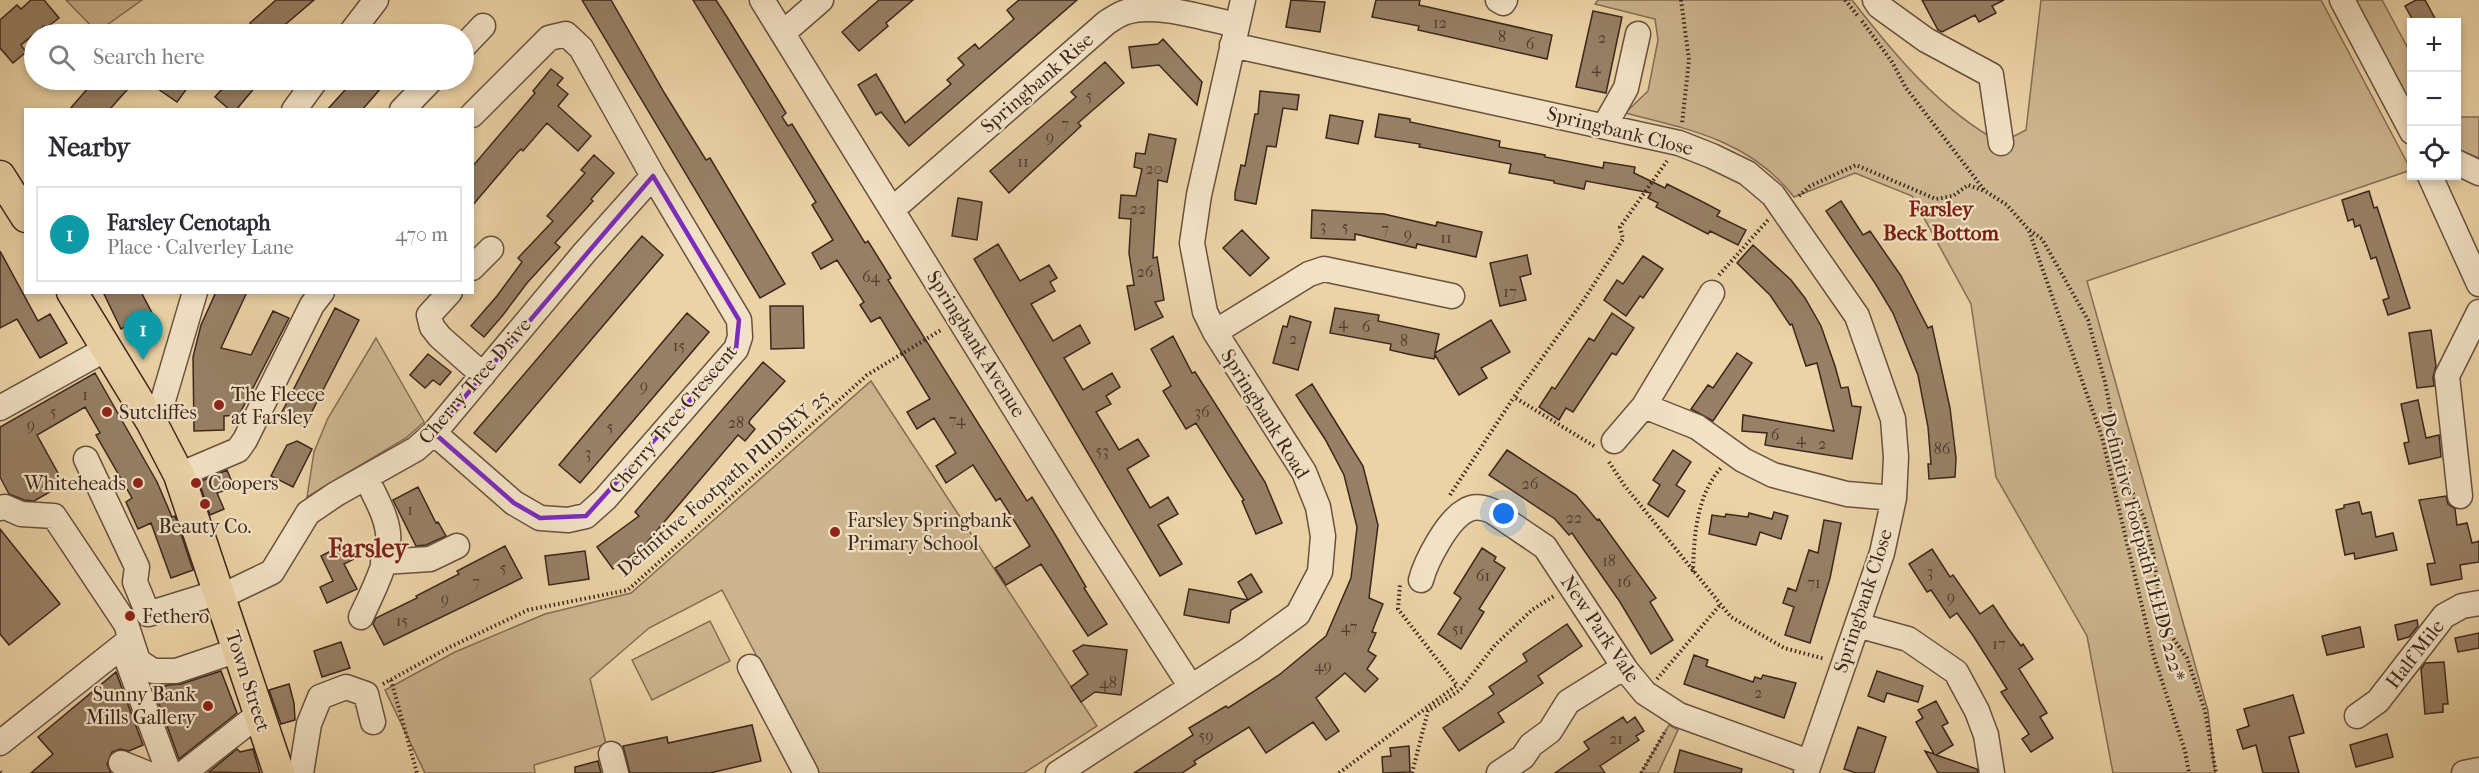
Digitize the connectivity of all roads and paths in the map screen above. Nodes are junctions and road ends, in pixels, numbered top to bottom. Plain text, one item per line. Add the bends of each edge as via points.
1 (376, 0) edge
2 (762, 0) edge
3 (821, 0) edge
4 (1243, 0) edge
5 (1498, 0) edge
6 (1505, 0) edge
7 (1681, 0) edge
8 (1845, 0) edge
9 (1875, 0) edge
10 (2342, 0) edge
11 (358, 24) edge
12 (483, 26) dead end
13 (783, 33) junction
14 (1638, 34) dead end
15 (474, 35) edge
16 (1235, 35) junction
17 (309, 90) edge
18 (421, 90) edge
19 (295, 108) edge
20 (404, 108) edge
21 (474, 113) edge
22 (1605, 125) junction
23 (2409, 126) edge
24 (1679, 143) junction
25 (2001, 143) dead end
26 (2461, 164) edge
27 (2479, 173) edge
28 (0, 176) edge
29 (653, 176) junction
30 (2432, 180) edge
31 (1985, 191) junction
32 (1781, 206) junction
33 (893, 209) junction
34 (24, 214) edge
35 (2028, 229) junction
36 (1752, 237) dead end
37 (491, 249) dead end
38 (1734, 258) dead end
39 (474, 266) edge
40 (2479, 284) edge
41 (1712, 293) dead end
42 (73, 294) edge
43 (194, 294) edge
44 (320, 294) edge
45 (448, 294) edge
46 (1452, 296) dead end
47 (2479, 312) edge
48 (960, 319) junction
49 (1215, 332) junction
50 (106, 348) junction
51 (483, 375) junction
52 (1644, 406) junction
53 (0, 408) edge
54 (152, 423) junction
55 (434, 433) junction
56 (1607, 450) junction
57 (1734, 453) junction
58 (86, 459) dead end
59 (179, 475) junction
60 (366, 477) junction
61 (2460, 496) dead end
62 (1894, 498) junction
63 (0, 508) edge
64 (457, 546) dead end
65 (383, 562) junction
66 (1693, 573) junction
67 (1421, 580) dead end
68 (1570, 585) junction
69 (219, 594) junction
70 (2479, 603) edge
71 (1720, 605) junction
72 (1398, 609) dead end
73 (361, 617) dead end
74 (1857, 625) junction
75 (127, 642) junction
76 (238, 651) junction
77 (1844, 664) junction
78 (750, 667) dead end
79 (1624, 667) junction
80 (391, 680) junction
81 (379, 687) dead end
82 (1191, 687) junction
83 (1645, 693) junction
84 (1428, 708) junction
85 (1675, 713) junction
86 (259, 714) junction
87 (2357, 716) dead end
88 (372, 722) dead end
89 (0, 743) edge
90 (121, 763) dead end
91 (1807, 767) edge
92 (2479, 770) edge
93 (146, 773) edge
94 (169, 773) edge
95 (184, 773) edge
96 (279, 773) edge
97 (301, 773) edge
98 (417, 773) edge
99 (806, 773) edge
100 (1058, 773) edge
101 (1339, 773) edge
102 (1412, 773) edge
103 (1499, 773) edge
104 (1641, 773) edge
105 (1992, 773) edge
106 (2189, 773) edge
107 (2216, 773) edge
108 (2464, 773) edge

1 - 11 street
2 - 13 street, Springbank Avenue
3 - 13 street
4 - 16 street, Springbank Road
5 - 6 street
7 - 24 path via 1689,60
8 - 31 path
9 - 25 street via 1926,40 1991,75
10 - 23 street
12 - 15 street
13 - 33 street, Springbank Avenue
14 - 22 street via 1626,88
16 - 22 street, Springbank Close
16 - 33 street, Springbank Rise via 1160,9 1125,12 1106,23
16 - 49 street, Springbank Road via 1192,243 1205,312
17 - 19 street
18 - 20 street
21 - 29 street, Cherry Tree Crescent via 549,38 567,34 581,48
22 - 24 street, Springbank Close
24 - 32 street, Springbank Close via 1747,173
24 - 56 path via 1620,227 1623,239 1583,301 1514,397
26 - 27 street
28 - 34 main road
29 - 51 street, Cherry Tree Drive
29 - 55 street, Cherry Tree Crescent via 739,320 736,349 586,516 568,520 540,518 514,503
30 - 40 street
31 - 32 path via 1968,185 1953,196 1935,199 1856,165 1810,186 1795,200
31 - 35 path via 2007,205
32 - 62 street, Springbank Close via 1857,316 1893,419
33 - 48 street, Springbank Avenue
35 - 106 path, Definitive Footpath LEEDS 222* via 2102,437 2154,657
35 - 107 path via 2042,239 2053,255 2088,320 2122,470 2144,518 2153,552 2163,624 2187,658 2205,711
36 - 38 path
37 - 39 street
41 - 52 street
42 - 50 main road, Town Street
43 - 54 street via 164,397
44 - 59 street via 238,450
45 - 51 street via 429,315 432,327
46 - 49 street via 1324,269 1309,274
47 - 61 street via 2447,376
48 - 80 path, Definitive Footpath PUDSEY 25 via 867,375 628,590 528,610
48 - 82 street, Springbank Avenue
49 - 82 street, Springbank Road via 1304,472 1318,507 1323,536 1320,572 1298,614
50 - 53 street
50 - 54 main road, Town Street
51 - 55 street, Cherry Tree Drive
52 - 56 street
52 - 57 street via 1697,427
54 - 59 main road, Town Street
55 - 60 street, Cherry Tree Drive via 416,449
56 - 66 path via 1624,485
57 - 62 street via 1773,475 1848,494
57 - 66 path via 1707,489 1697,519
58 - 69 street, Cherry Tree Drive via 137,567 135,582 148,614
59 - 69 main road, Town Street
60 - 65 street via 388,534
60 - 69 street, Cherry Tree Drive via 308,513 272,572
62 - 74 street, Springbank Close via 1882,553
63 - 75 street via 54,516 126,624
64 - 65 street via 430,559
65 - 73 street
66 - 71 path
67 - 68 street, New Park Vale via 1455,519 1464,511 1483,507 1545,548
68 - 79 street, New Park Vale
68 - 84 path via 1532,610 1495,645 1460,690
69 - 76 main road, Town Street
70 - 87 street, Half Mile via 2462,606 2444,616 2378,701
71 - 77 path via 1731,617 1784,648
71 - 83 path
72 - 84 path via 1457,685
74 - 77 street, Springbank Close
74 - 105 street via 1908,639 1956,672 1986,735
75 - 76 street via 138,661 153,671 176,671
75 - 89 street
75 - 94 street
76 - 86 main road, Town Street
77 - 91 street, Springbank Close
78 - 99 street
79 - 83 street, New Park Vale
79 - 103 street via 1568,702 1550,731
80 - 81 path, Definitive Footpath PUDSEY 25
80 - 98 path
82 - 100 street, Springbank Road
83 - 85 street, New Park Vale
84 - 101 path
84 - 102 path
85 - 91 street, New Park Vale
85 - 104 path
86 - 95 street
86 - 96 main road, Town Street
88 - 97 street via 366,694 346,687 320,697 309,724
90 - 93 street
92 - 108 street

